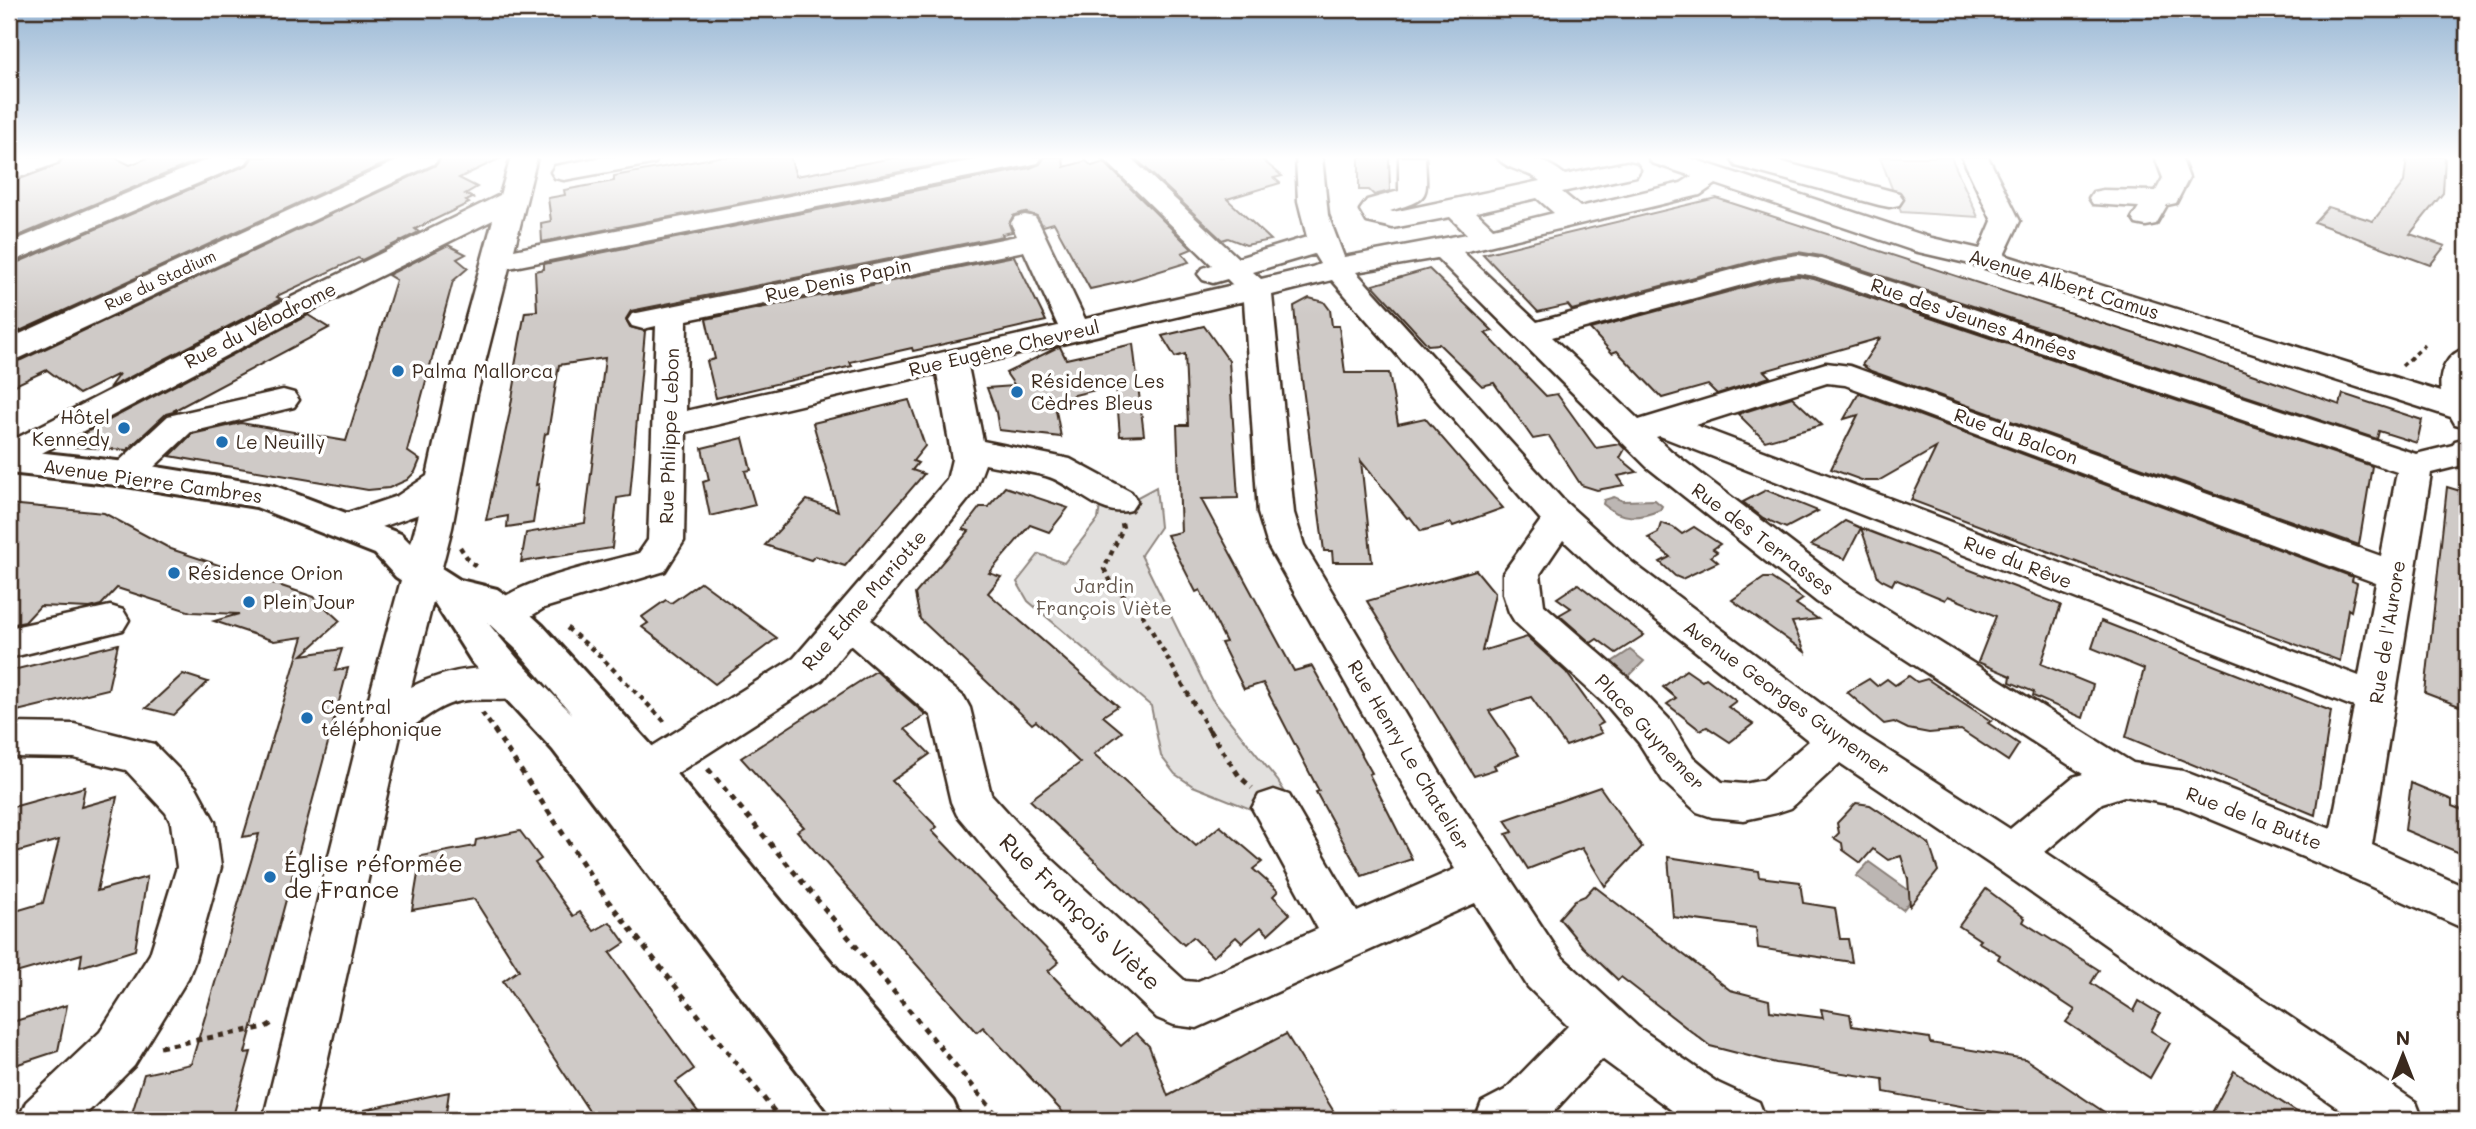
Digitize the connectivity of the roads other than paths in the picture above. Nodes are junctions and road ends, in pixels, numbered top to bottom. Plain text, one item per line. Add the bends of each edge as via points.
1 (113, 210) edge
2 (313, 210) edge
3 (491, 210) edge
4 (510, 210) edge
5 (762, 210) edge
6 (1170, 210) edge
7 (1312, 210) edge
8 (1374, 210) edge
9 (1447, 210) edge
10 (1458, 210) edge
11 (1569, 210) edge
12 (1601, 210) edge
13 (1856, 210) edge
14 (2001, 210) edge
15 (1574, 216) junction
16 (1487, 237) junction
17 (1443, 248) junction
18 (9, 254) edge
19 (1329, 254) junction
20 (1987, 259) junction
21 (496, 262) junction
22 (1243, 279) junction
23 (657, 317) joint
24 (1071, 321) junction
25 (1528, 334) junction
26 (9, 351) edge
27 (2467, 358) edge
28 (951, 360) junction
29 (284, 400) dead end
30 (2466, 412) edge
31 (670, 425) junction
32 (1646, 429) junction
33 (966, 449) junction
34 (2467, 449) edge
35 (9, 459) edge
36 (2414, 466) junction
37 (126, 474) junction
38 (9, 479) edge
39 (444, 481) junction
40 (1119, 501) road end
41 (1567, 522) junction
42 (345, 527) junction
43 (2395, 575) junction
44 (426, 577) junction
45 (529, 616) junction
46 (110, 620) dead end
47 (849, 623) junction
48 (9, 643) edge
49 (517, 685) junction
50 (2377, 699) junction
51 (381, 727) junction
52 (9, 740) edge
53 (1838, 740) junction
54 (647, 771) junction
55 (2124, 779) junction
56 (1274, 808) road end
57 (2012, 854) junction
58 (2348, 855) junction
59 (1483, 877) junction
60 (2467, 910) edge
61 (1347, 938) junction
62 (1601, 1026) junction
63 (44, 1120) edge
64 (288, 1120) edge
65 (868, 1120) edge
66 (934, 1120) edge
67 (1500, 1120) edge
68 (1741, 1120) edge
69 (2398, 1120) edge

1 - 18 main road
2 - 26 street, Rue du Stadium
3 - 35 street, Rue du Vélodrome via 303,303
4 - 21 street
5 - 21 street
6 - 22 street
7 - 19 street, Avenue Georges Guynemer
8 - 9 street via 1377,216 1394,220
10 - 16 street
11 - 15 street
12 - 15 street, Rue Eugène Chevreul
13 - 20 street, Avenue Albert Camus via 1924,245
14 - 20 street via 2006,221
15 - 16 street, Rue Eugène Chevreul
16 - 17 street, Rue Eugène Chevreul
17 - 19 street, Rue Eugène Chevreul
17 - 25 street, Rue des Terrasses
19 - 22 street, Rue Eugène Chevreul via 1322,274
19 - 41 street, Avenue Georges Guynemer
20 - 30 street, Avenue Albert Camus
21 - 39 street via 461,394
22 - 24 street, Rue Eugène Chevreul
22 - 59 street, Rue Henry Le Chatelier via 1259,298 1276,513 1286,546
23 - 24 street, Rue Denis Papin via 1029,232
23 - 31 street, Rue Philippe Lebon
24 - 28 street, Rue Eugène Chevreul
25 - 32 street, Rue des Terrasses
25 - 36 street, Rue des Jeunes Années via 1798,264
27 - 30 street via 2455,387
28 - 31 street, Rue Eugène Chevreul
28 - 33 street, Rue Edme Mariotte
29 - 37 street via 180,424
31 - 45 street, Rue Philippe Lebon via 666,541 652,562 579,584
32 - 43 street, Rue du Balcon via 1826,373 1850,376
32 - 50 street, Rue du Rêve
32 - 55 street, Rue des Terrasses via 1659,460 1830,592
33 - 40 street via 1058,467
33 - 47 street, Rue Edme Mariotte via 969,459 963,483
34 - 36 street
35 - 37 main road, Avenue Pierre Cambres
36 - 43 street, Rue de l'Aurore
37 - 42 main road, Avenue Pierre Cambres via 262,495
38 - 44 main road, Avenue Pierre Cambres via 123,488 232,510 365,562
39 - 42 street via 410,505
39 - 44 street
41 - 53 street, Avenue Georges Guynemer via 1640,588
41 - 53 street, Place Guynemer via 1551,530 1521,573 1528,612 1623,697 1654,731 1678,769 1712,799 1744,802 1776,795
42 - 44 main road, Avenue Pierre Cambres via 388,544
43 - 50 street, Rue de l'Aurore
44 - 45 main road
44 - 49 main road
44 - 51 street
45 - 54 main road
46 - 48 street
47 - 54 street, Rue Edme Mariotte via 808,669
47 - 61 street, Rue François Viète via 950,708 972,802 1026,864 1174,1002 1197,1005
49 - 51 street via 462,685 416,703
49 - 65 main road via 568,738
50 - 58 street, Rue de l'Aurore
51 - 64 street
52 - 63 street via 74,741 139,756 181,800 193,822 199,867 171,963 117,1049
53 - 57 street, Avenue Georges Guynemer
54 - 66 main road
55 - 57 street, Rue de la Butte via 2088,790
55 - 58 street, Rue de la Butte via 2183,789
56 - 61 street
57 - 69 street, Avenue Georges Guynemer
58 - 60 street, Rue de la Butte
59 - 61 street, Rue François Viète
59 - 62 street, Rue Henry Le Chatelier via 1545,972
62 - 67 street via 1523,1108
62 - 68 street, Rue Henry Le Chatelier via 1700,1101

